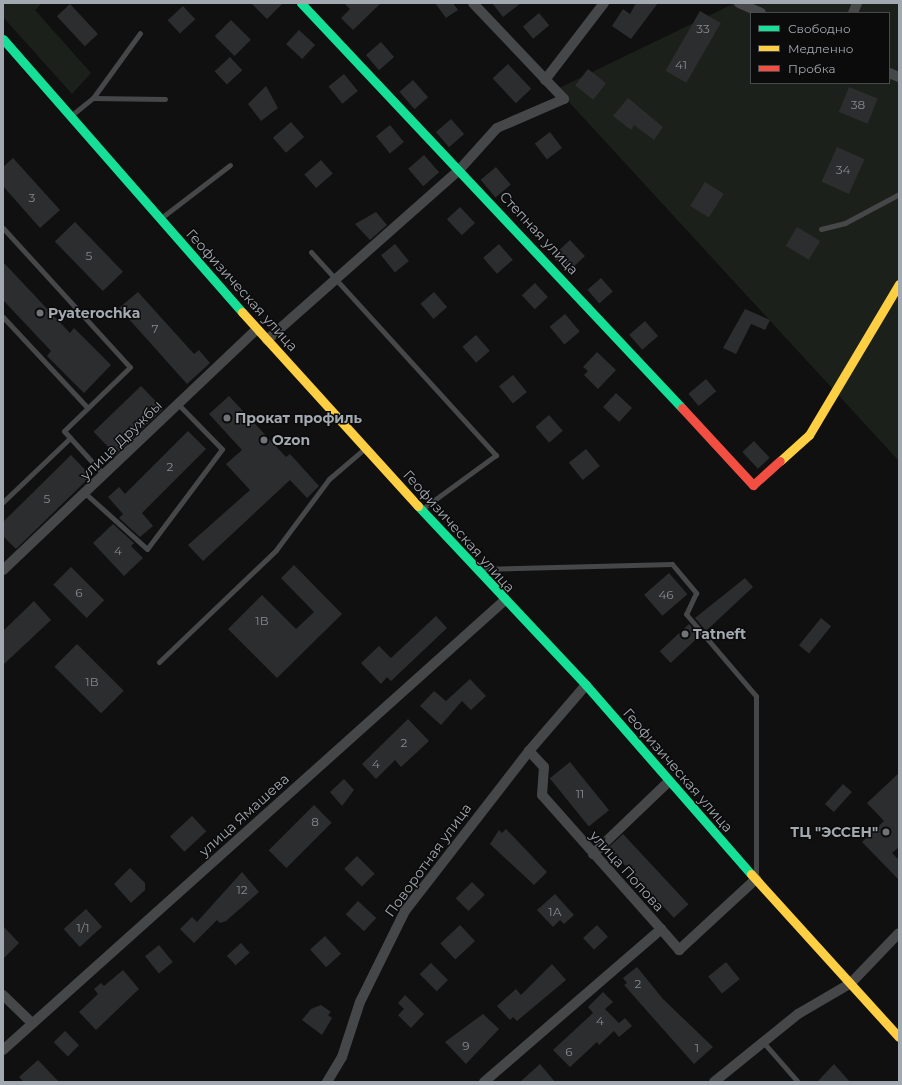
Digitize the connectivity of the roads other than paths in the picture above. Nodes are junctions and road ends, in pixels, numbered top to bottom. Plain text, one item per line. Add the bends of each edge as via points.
1 (301, 3) edge
2 (473, 3) edge
3 (604, 3) edge
4 (739, 3) edge
5 (760, 12) edge
6 (140, 33) dead end
7 (3, 39) edge
8 (546, 80) junction
9 (93, 98) junction
10 (165, 99) dead end
11 (70, 116) junction
12 (230, 165) dead end
13 (460, 169) junction
14 (899, 194) edge
15 (160, 219) junction
16 (3, 228) edge
17 (820, 229) dead end
18 (311, 252) dead end
19 (336, 281) junction
20 (899, 284) edge
21 (3, 317) edge
22 (257, 328) junction
23 (267, 340) junction
24 (178, 404) junction
25 (87, 407) junction
26 (70, 438) junction
27 (366, 448) junction
28 (104, 475) junction
29 (86, 494) junction
30 (3, 502) edge
31 (421, 510) junction
32 (475, 569) junction
33 (3, 570) edge
34 (504, 601) junction
35 (159, 662) dead end
36 (586, 685) junction
37 (529, 752) junction
38 (668, 782) junction
39 (593, 854) junction
40 (756, 880) junction
41 (661, 929) junction
42 (899, 933) edge
43 (851, 983) junction
44 (3, 995) edge
45 (32, 1023) junction
46 (899, 1037) edge
47 (763, 1042) junction
48 (3, 1050) edge
49 (327, 1082) edge
50 (484, 1082) edge
51 (714, 1082) edge
52 (798, 1082) edge

1 - 13 main road, Степная улица
2 - 8 street
3 - 8 street
4 - 5 street
6 - 9 lane
7 - 11 main road, Геофизическая улица
8 - 13 street via 564,99 497,128
9 - 10 lane
9 - 11 lane
11 - 15 main road, Геофизическая улица
12 - 15 lane
13 - 19 street
13 - 20 main road, Степная улица via 753,485 809,434
14 - 17 lane via 846,223
15 - 22 main road, Геофизическая улица
16 - 25 lane via 130,367
18 - 19 lane
19 - 23 street
19 - 31 lane via 496,455
21 - 25 lane
22 - 23 main road, Геофизическая улица
22 - 24 street, улица Дружбы
23 - 27 main road, Геофизическая улица
24 - 28 street, улица Дружбы
24 - 29 lane via 222,449 147,549
25 - 26 lane via 64,431
26 - 28 lane
26 - 30 lane
27 - 31 main road, Геофизическая улица
27 - 35 lane via 329,479 276,550
28 - 29 street, улица Дружбы
29 - 33 street, улица Дружбы
31 - 32 main road, Геофизическая улица
32 - 34 main road, Геофизическая улица
32 - 40 lane via 672,564 696,593 686,614 756,696
34 - 36 main road, Геофизическая улица
34 - 45 street, улица Ямашева
36 - 37 street
36 - 38 main road, Геофизическая улица
37 - 39 street, улица Попова via 544,767 542,795
37 - 49 street, Поворотная улица via 405,911 360,1002 342,1057
38 - 39 street
38 - 40 main road, Геофизическая улица
39 - 41 street, улица Попова
40 - 41 street via 679,950
40 - 43 main road, Геофизическая улица
41 - 50 street, улица Попова
42 - 43 street
43 - 46 main road, Геофизическая улица
43 - 47 street via 798,1014
44 - 45 street
45 - 48 street, улица Ямашева
47 - 51 street
47 - 52 lane

